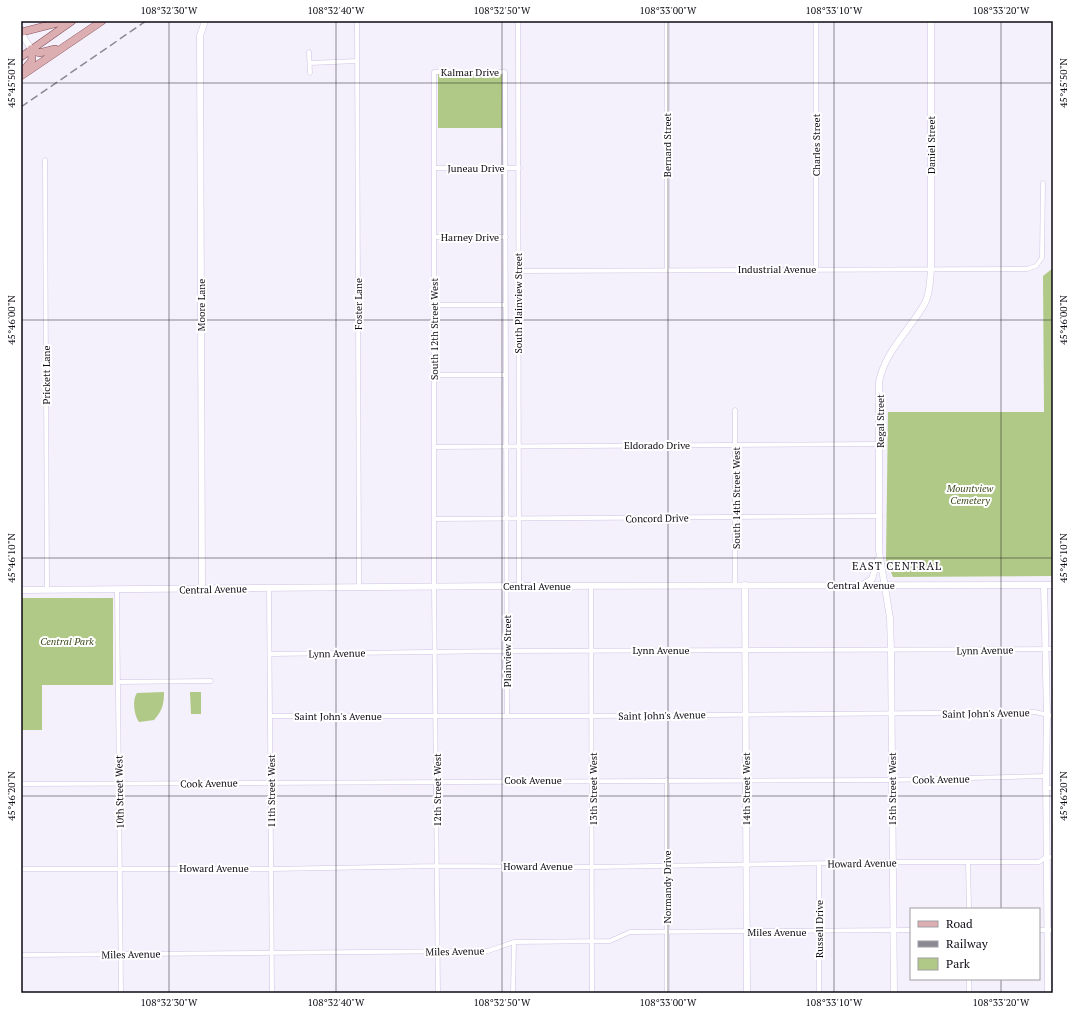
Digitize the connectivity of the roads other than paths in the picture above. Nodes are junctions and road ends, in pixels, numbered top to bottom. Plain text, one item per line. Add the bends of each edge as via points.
1 (64, 21) edge
2 (72, 21) edge
3 (102, 21) edge
4 (205, 21) edge
5 (357, 21) edge
6 (518, 21) edge
7 (667, 21) edge
8 (816, 21) edge
9 (931, 21) edge
10 (21, 31) edge
11 (72, 42) junction
12 (31, 49) junction
13 (309, 52) dead end
14 (21, 57) edge
15 (357, 61) junction
16 (310, 63) junction
17 (434, 72) joint
18 (505, 72) joint
19 (310, 73) dead end
20 (21, 75) edge
21 (45, 160) dead end
22 (434, 168) junction
23 (506, 168) junction
24 (519, 168) junction
25 (1043, 183) dead end
26 (434, 237) junction
27 (506, 237) junction
28 (816, 269) junction
29 (667, 270) junction
30 (931, 270) junction
31 (518, 271) junction
32 (434, 305) junction
33 (506, 305) junction
34 (506, 375) junction
35 (434, 376) junction
36 (735, 410) dead end
37 (880, 444) junction
38 (736, 445) junction
39 (518, 446) junction
40 (434, 447) junction
41 (506, 447) junction
42 (880, 516) junction
43 (735, 517) junction
44 (434, 519) junction
45 (506, 519) junction
46 (518, 519) junction
47 (879, 552) junction
48 (858, 585) junction
49 (884, 585) junction
50 (1044, 585) junction
51 (1053, 585) edge
52 (506, 586) junction
53 (519, 586) junction
54 (592, 586) junction
55 (735, 586) junction
56 (745, 586) junction
57 (358, 587) junction
58 (434, 587) junction
59 (202, 589) junction
60 (269, 589) junction
61 (21, 590) edge
62 (47, 590) junction
63 (117, 590) junction
64 (1045, 649) junction
65 (1053, 649) edge
66 (746, 650) junction
67 (507, 651) junction
68 (592, 651) junction
69 (891, 651) junction
70 (435, 652) junction
71 (270, 654) junction
72 (118, 682) junction
73 (211, 682) dead end
74 (745, 714) junction
75 (891, 714) junction
76 (270, 716) junction
77 (436, 716) junction
78 (507, 716) junction
79 (592, 716) junction
80 (1050, 716) edge
81 (1046, 776) junction
82 (667, 780) junction
83 (746, 780) junction
84 (892, 780) junction
85 (437, 781) junction
86 (593, 781) junction
87 (271, 782) junction
88 (21, 784) edge
89 (119, 784) junction
90 (1046, 788) junction
91 (1053, 788) edge
92 (1050, 857) edge
93 (892, 862) junction
94 (968, 862) junction
95 (746, 864) junction
96 (819, 864) junction
97 (438, 866) junction
98 (667, 866) junction
99 (593, 867) junction
100 (120, 868) junction
101 (21, 869) edge
102 (271, 869) junction
103 (969, 908) edge
104 (910, 930) edge
105 (1050, 930) edge
106 (667, 931) junction
107 (893, 931) junction
108 (747, 932) junction
109 (819, 932) junction
110 (514, 942) junction
111 (592, 942) junction
112 (438, 952) junction
113 (272, 953) junction
114 (21, 955) edge
115 (121, 955) junction
116 (969, 980) edge
117 (121, 993) edge
118 (272, 993) edge
119 (438, 993) edge
120 (513, 993) edge
121 (592, 993) edge
122 (667, 993) edge
123 (747, 993) edge
124 (819, 993) edge
125 (894, 993) edge
126 (969, 993) edge
127 (1048, 993) edge

1 - 10 main road
2 - 12 main road
3 - 11 main road
4 - 59 street, Moore Lane via 200,36
5 - 15 street, Foster Lane
6 - 24 street, South Plainview Street
7 - 29 street, Bernard Street
8 - 28 street, Charles Street
9 - 30 street, Daniel Street
10 - 12 street
11 - 12 main road via 46,52 37,53
11 - 20 main road
12 - 14 main road
12 - 20 main road via 32,60
13 - 16 street
15 - 16 street
15 - 57 street, Foster Lane
16 - 19 street
17 - 18 street, Kalmar Drive
17 - 22 street, South 12th Street West
18 - 23 street, South Plainview Street
21 - 62 street, Prickett Lane
22 - 23 street, Juneau Drive
22 - 26 street, South 12th Street West
23 - 24 street, Juneau Drive
23 - 27 street, South Plainview Street
24 - 31 street, South Plainview Street
25 - 30 street, Industrial Avenue via 1042,258 1036,266 1027,269
26 - 27 street, Harney Drive
26 - 32 street, South 12th Street West
27 - 33 street, South Plainview Street
28 - 29 street, Industrial Avenue
28 - 30 street, Industrial Avenue
29 - 31 street, Industrial Avenue
30 - 37 street, Regal Street via 926,302 882,368 879,382
31 - 39 street, South Plainview Street
32 - 33 street
32 - 35 street, South 12th Street West
33 - 34 street, South Plainview Street
34 - 35 street
34 - 41 street, South Plainview Street
35 - 40 street, South 12th Street West
36 - 38 street, South 14th Street West
37 - 38 street, Eldorado Drive
37 - 42 street, Regal Street
38 - 39 street, Eldorado Drive
38 - 43 street, South 14th Street West
39 - 41 street, Eldorado Drive
39 - 46 street, South Plainview Street
40 - 41 street, Eldorado Drive
40 - 44 street, South 12th Street West
41 - 45 street, South Plainview Street
42 - 43 street, Concord Drive
42 - 47 street, Regal Street
43 - 46 street, Concord Drive
43 - 55 street, South 14th Street West
44 - 45 street, Concord Drive
44 - 58 street, South 12th Street West
45 - 46 street, Concord Drive
45 - 52 street, South Plainview Street
46 - 53 street, South Plainview Street
47 - 48 street via 872,579 868,583
47 - 49 street, Regal Street
48 - 49 street, Central Avenue
48 - 56 street, Central Avenue
49 - 50 street, Central Avenue
49 - 69 street, 15th Street West via 890,618
50 - 51 street, Central Avenue
50 - 64 street
52 - 53 street, Central Avenue
52 - 58 street, Central Avenue
52 - 67 street, Plainview Street
53 - 54 street, Central Avenue
54 - 55 street, Central Avenue
54 - 68 street, 13th Street West
55 - 56 street, Central Avenue
56 - 66 street, 14th Street West
57 - 58 street, Central Avenue
57 - 60 street, Central Avenue
58 - 70 street, 12th Street West
59 - 60 street, Central Avenue
59 - 63 street, Central Avenue
60 - 71 street, 11th Street West
61 - 62 street, Central Avenue
62 - 63 street, Central Avenue
63 - 72 street, 10th Street West
64 - 65 street, Lynn Avenue
64 - 69 street, Lynn Avenue
64 - 80 street
66 - 68 street, Lynn Avenue
66 - 69 street, Lynn Avenue
66 - 74 street, 14th Street West
67 - 68 street, Lynn Avenue
67 - 70 street, Lynn Avenue
67 - 78 street, Plainview Street
68 - 79 street, 13th Street West
69 - 75 street, 15th Street West
70 - 71 street, Lynn Avenue
70 - 77 street, 12th Street West
71 - 76 street, 11th Street West
72 - 73 street
72 - 89 street, 10th Street West
74 - 75 street, Saint John's Avenue
74 - 79 street, Saint John's Avenue
74 - 83 street, 14th Street West
75 - 80 street, Saint John's Avenue via 1035,712
75 - 84 street, 15th Street West
76 - 77 street, Saint John's Avenue
76 - 87 street, 11th Street West
77 - 78 street, Saint John's Avenue
77 - 85 street, 12th Street West
78 - 79 street, Saint John's Avenue
79 - 86 street, 13th Street West
80 - 81 street
81 - 84 street, Cook Avenue
81 - 90 street
82 - 83 street, Cook Avenue
82 - 86 street, Cook Avenue
82 - 98 street, Normandy Drive
83 - 84 street, Cook Avenue
83 - 95 street, 14th Street West
84 - 93 street, 15th Street West
85 - 86 street, Cook Avenue
85 - 87 street, Cook Avenue
85 - 97 street, 12th Street West
86 - 99 street, 13th Street West
87 - 89 street, Cook Avenue
87 - 102 street, 11th Street West
88 - 89 street, Cook Avenue
89 - 100 street, 10th Street West
90 - 91 street
90 - 92 street
92 - 94 street, Howard Avenue via 1039,862
92 - 105 street
93 - 94 street, Howard Avenue
93 - 96 street, Howard Avenue
93 - 107 street, 15th Street West
94 - 103 street
95 - 96 street, Howard Avenue
95 - 98 street, Howard Avenue
95 - 108 street, 14th Street West
96 - 109 street, Russell Drive
97 - 99 street, Howard Avenue
97 - 102 street, Howard Avenue
97 - 112 street, 12th Street West
98 - 99 street, Howard Avenue
98 - 106 street, Normandy Drive
99 - 111 street, 13th Street West
100 - 101 street, Howard Avenue
100 - 102 street, Howard Avenue
100 - 115 street, 10th Street West
102 - 113 street, 11th Street West
104 - 107 street, Miles Avenue
105 - 127 street
106 - 108 street, Miles Avenue
106 - 111 street, Miles Avenue via 630,932 610,941
106 - 122 street, Normandy Drive
107 - 109 street, Miles Avenue
107 - 125 street, 15th Street West
108 - 109 street, Miles Avenue
108 - 123 street, 14th Street West
109 - 124 street, Russell Drive
110 - 111 street, Miles Avenue
110 - 112 street, Miles Avenue via 488,951
110 - 120 street
111 - 121 street, 13th Street West
112 - 113 street, Miles Avenue
112 - 119 street, 12th Street West
113 - 115 street, Miles Avenue
113 - 118 street, 11th Street West
114 - 115 street, Miles Avenue
115 - 117 street, 10th Street West
116 - 126 street

